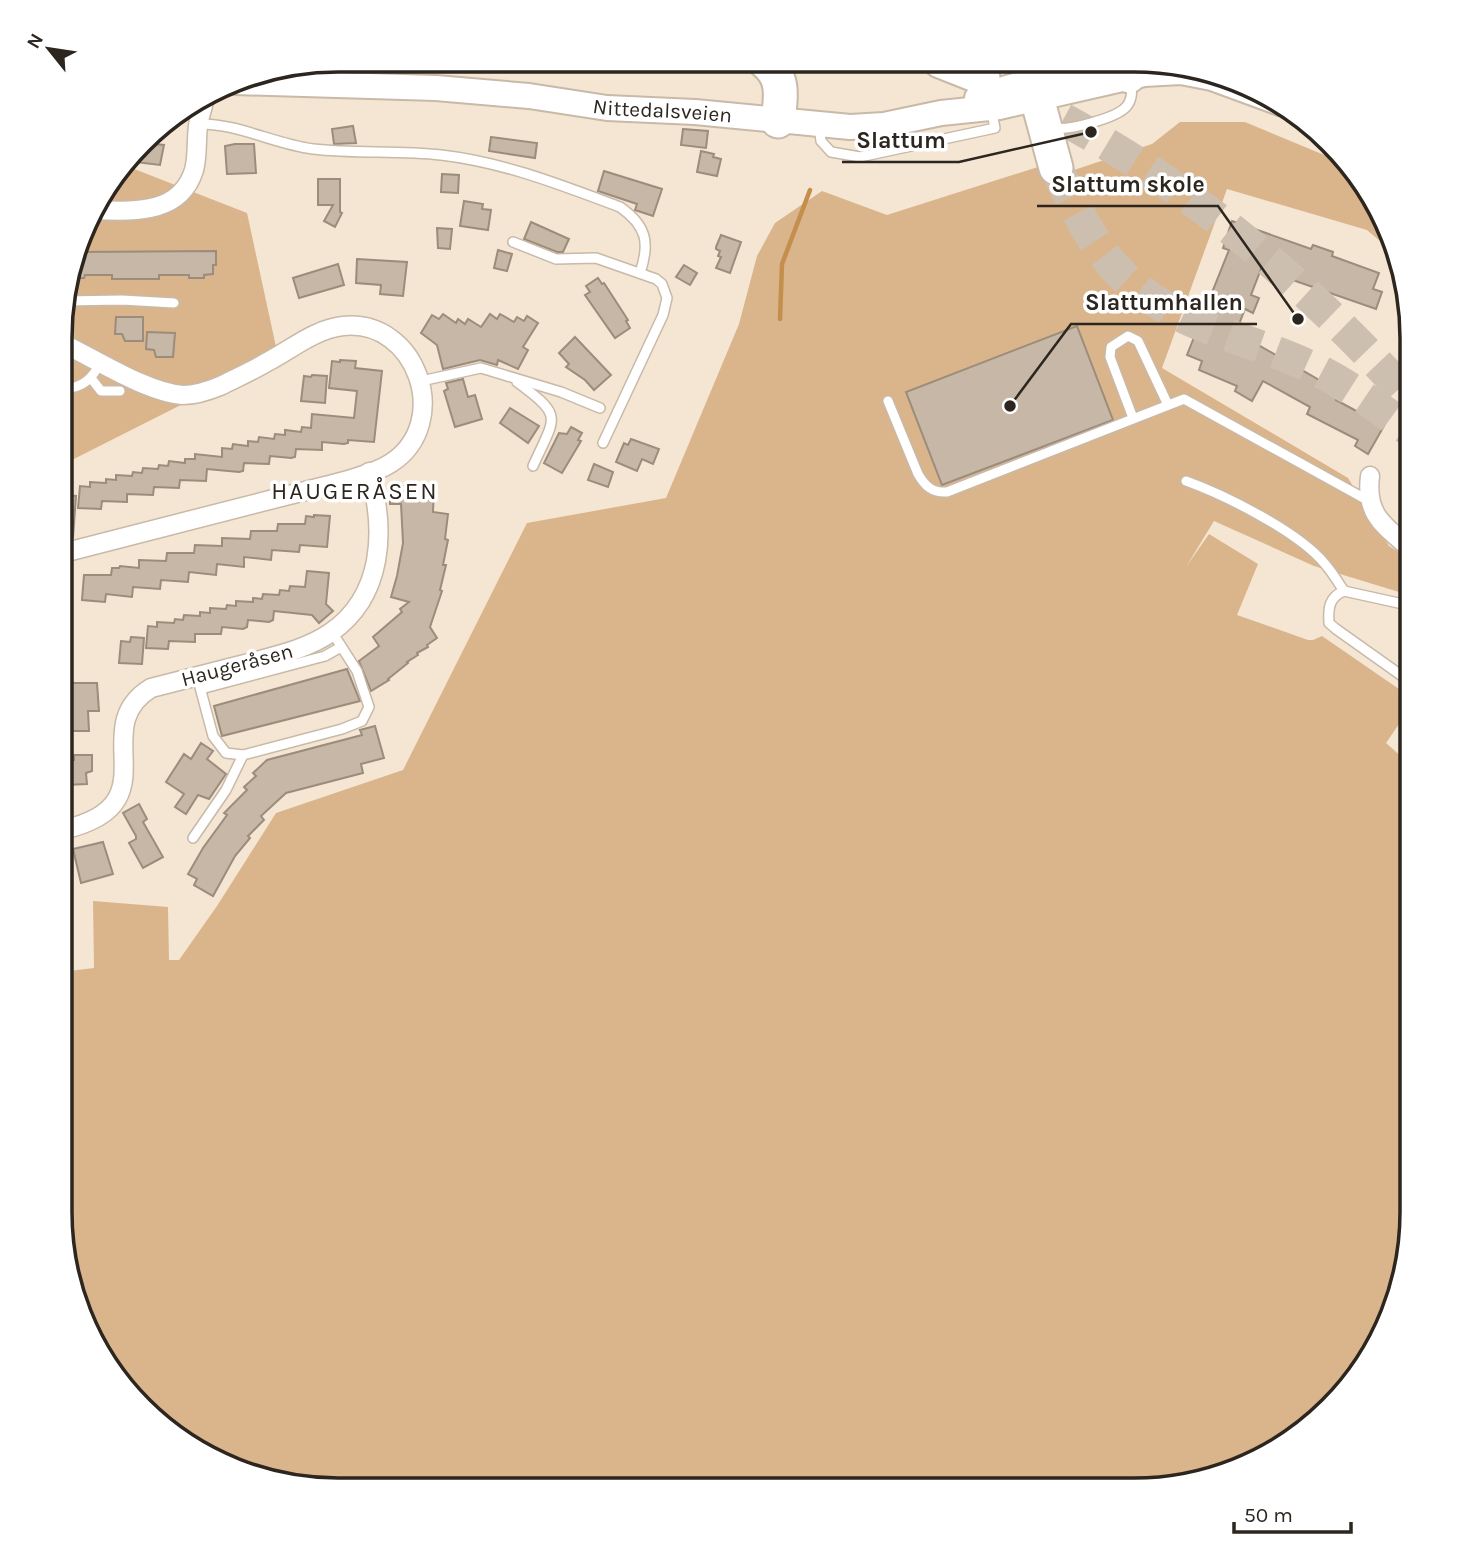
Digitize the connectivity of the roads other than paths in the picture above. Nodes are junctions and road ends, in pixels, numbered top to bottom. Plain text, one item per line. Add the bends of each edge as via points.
1 (326, 72) edge
2 (776, 72) edge
3 (955, 72) edge
4 (1102, 72) edge
5 (1121, 72) edge
6 (262, 83) edge
7 (383, 85) junction
8 (985, 94) junction
9 (1041, 99) junction
10 (203, 108) edge
11 (193, 115) edge
12 (778, 121) junction
13 (198, 124) junction
14 (819, 125) junction
15 (1056, 168) tunnel mouth
16 (104, 210) edge
17 (513, 242) dead end
18 (640, 273) junction
19 (75, 300) edge
20 (174, 303) dead end
21 (72, 348) edge
22 (101, 362) junction
23 (91, 378) junction
24 (513, 379) junction
25 (421, 381) junction
26 (72, 387) edge
27 (120, 391) dead end
28 (888, 401) dead end
29 (1168, 405) junction
30 (600, 408) dead end
31 (1133, 418) junction
32 (603, 443) dead end
33 (533, 466) dead end
34 (369, 472) junction
35 (1370, 476) dead end
36 (1186, 481) dead end
37 (1369, 500) junction
38 (1400, 539) edge
39 (72, 552) edge
40 (1344, 591) junction
41 (1400, 603) edge
42 (336, 639) junction
43 (1400, 674) edge
44 (199, 682) junction
45 (243, 755) junction
46 (72, 827) edge
47 (193, 838) dead end

1 - 7 main road, Nittedalsveien
2 - 12 highway via 781,96
3 - 8 highway
4 - 9 main road, Nittedalsveien
5 - 9 lane via 1131,96 1123,110 1077,128 1057,129
6 - 7 main road, Nittedalsveien
7 - 12 main road, Nittedalsveien
8 - 9 main road, Nittedalsveien
8 - 14 main road, Nittedalsveien via 941,113 867,127
8 - 14 lane via 995,128 860,157 825,148
9 - 15 highway
10 - 13 street
11 - 13 street
12 - 14 main road, Nittedalsveien
13 - 16 street via 194,170 173,200 141,211
13 - 18 lane via 225,125 314,149 436,154 516,170 620,207 634,217 646,245
17 - 18 lane via 556,259 588,257
18 - 32 lane via 662,284 666,306
19 - 20 lane
21 - 22 street
22 - 23 lane
22 - 25 street via 167,393 202,393 323,331 359,326 392,340 405,352
23 - 26 lane
23 - 27 lane via 101,391
24 - 25 lane via 481,368
24 - 30 lane
24 - 33 lane via 544,402 553,420
25 - 34 street via 423,414 417,434 390,464
28 - 31 lane via 918,474 938,492
29 - 31 lane
29 - 31 lane via 1138,341 1128,336 1111,347 1110,357
29 - 37 lane via 1184,399
34 - 39 street
34 - 42 street, Haugeråsen via 380,537 378,558 366,592
35 - 37 street
36 - 40 lane via 1235,502 1301,542 1325,563
37 - 38 street via 1379,521
40 - 41 lane
40 - 43 lane via 1328,606 1329,623
42 - 44 street, Haugeråsen
42 - 45 lane via 357,671 368,699 367,715 342,729
44 - 45 lane via 216,743 226,753
44 - 46 street, Haugeråsen via 151,688 133,702 124,732 120,797 96,819
45 - 47 lane

